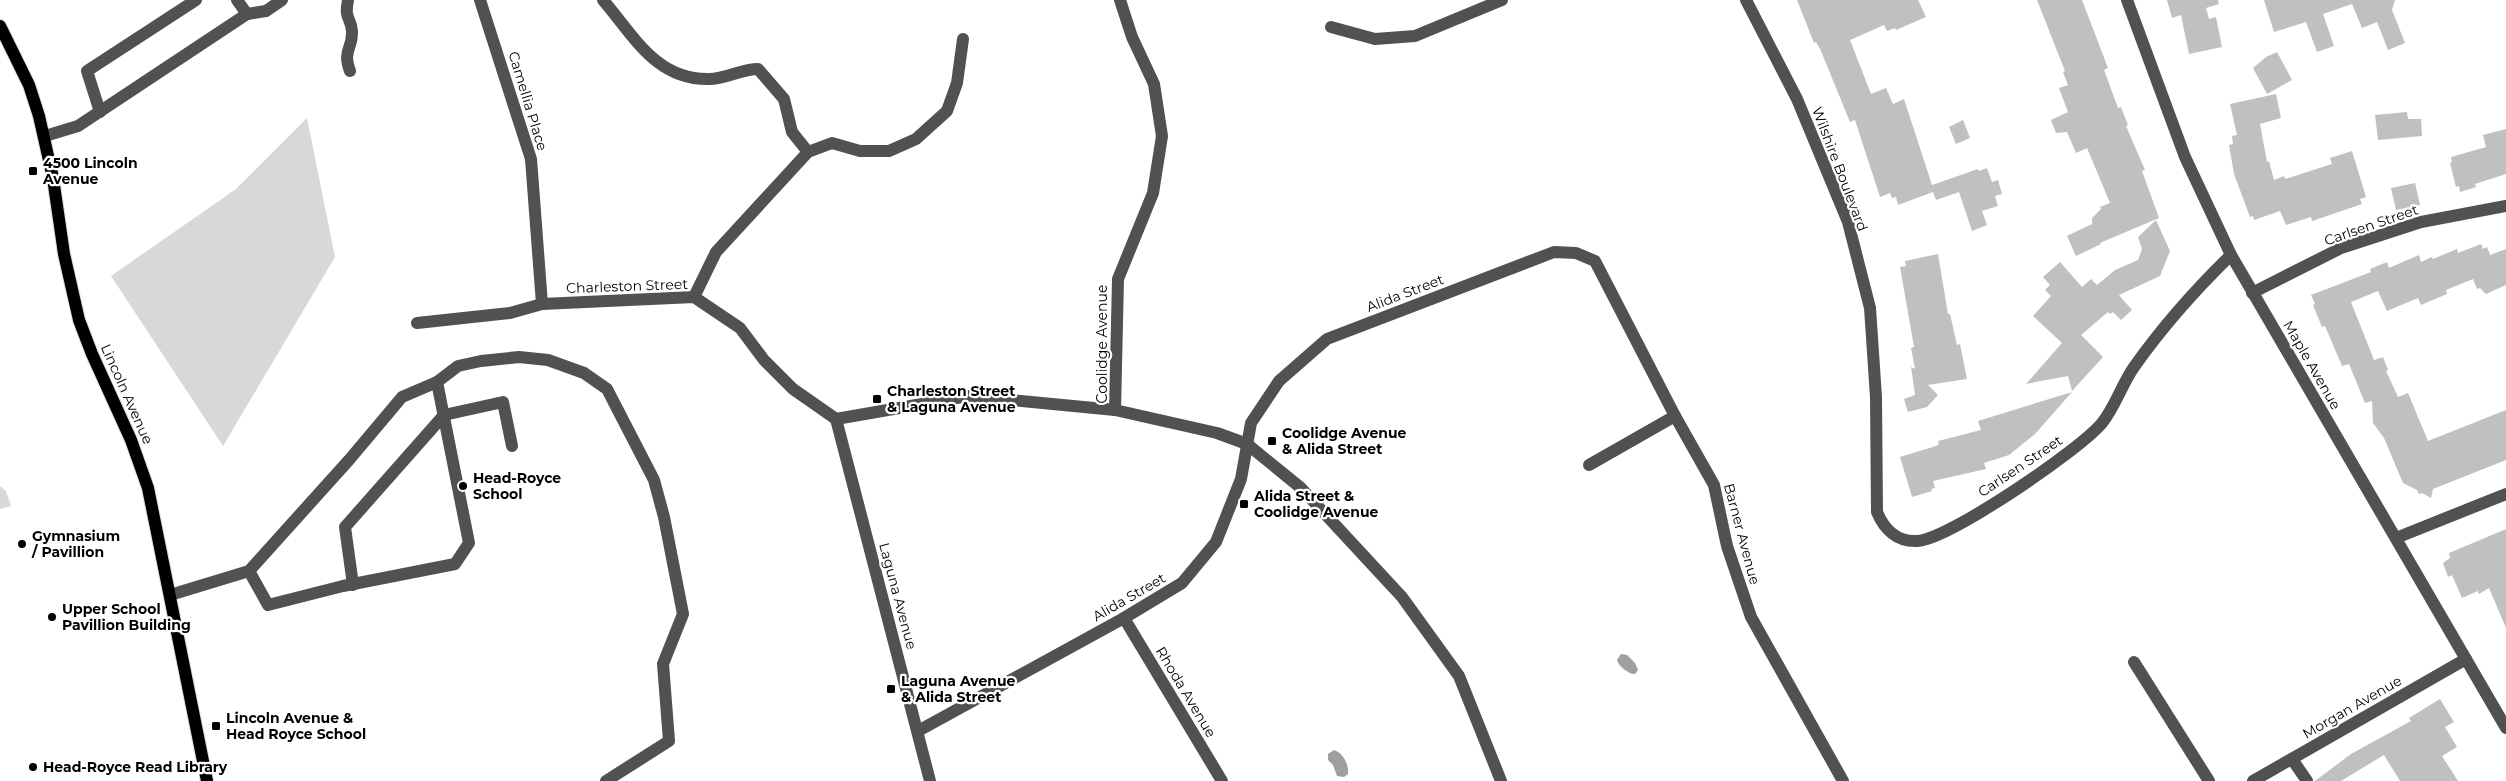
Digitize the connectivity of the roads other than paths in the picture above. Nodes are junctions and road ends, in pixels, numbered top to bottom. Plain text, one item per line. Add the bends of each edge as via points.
1 (196, 0) edge
2 (237, 0) edge
3 (282, 0) edge
4 (348, 0) edge
5 (480, 0) edge
6 (603, 0) edge
7 (1120, 0) edge
8 (1502, 0) edge
9 (1746, 0) edge
10 (2127, 0) edge
11 (247, 14) junction
12 (0, 26) edge
13 (1331, 27) dead end
14 (964, 38) dead end
15 (350, 71) dead end
16 (100, 112) junction
17 (45, 136) junction
18 (808, 152) junction
19 (2506, 206) edge
20 (1576, 253) joint
21 (2231, 255) junction
22 (2252, 293) junction
23 (694, 297) junction
24 (542, 304) junction
25 (417, 323) dead end
26 (437, 382) junction
27 (1115, 410) junction
28 (444, 415) junction
29 (1676, 416) junction
30 (836, 419) junction
31 (1247, 444) junction
32 (512, 446) dead end
33 (1589, 465) dead end
34 (2506, 494) edge
35 (1892, 534) joint
36 (2396, 538) junction
37 (249, 571) junction
38 (353, 584) junction
39 (170, 595) junction
40 (1124, 618) junction
41 (2466, 659) junction
42 (2134, 662) dead end
43 (2506, 728) edge
44 (918, 731) junction
45 (2292, 759) junction
46 (615, 779) edge
47 (207, 781) edge
48 (930, 781) edge
49 (1222, 781) edge
50 (1501, 781) edge
51 (1843, 781) edge
52 (2209, 781) edge
53 (2253, 781) edge
54 (2307, 781) edge

1 - 16 street via 87,71
2 - 11 street
3 - 11 street via 266,11
4 - 15 street via 345,14 352,32 346,59
5 - 24 street, Camellia Place via 531,159
6 - 18 street via 655,62 684,78 712,79 758,69 784,99 792,132
7 - 27 street, Coolidge Avenue via 1132,37 1154,84 1162,136 1153,193 1118,279
8 - 13 street via 1414,36 1376,39
9 - 35 street, Wilshire Boulevard via 1797,99 1850,232 1870,308 1876,397 1877,512 1882,524
10 - 21 street, Maple Avenue via 2185,157
11 - 16 street
12 - 17 main road, Lincoln Avenue via 29,84
14 - 18 street via 958,83 947,111 916,140 889,151 860,152 832,143
16 - 17 street via 78,126
17 - 39 main road, Lincoln Avenue via 64,254 79,320 141,463
18 - 23 street via 716,252
19 - 22 street, Carlsen Street via 2421,222 2341,248
20 - 29 street, Barner Avenue via 1595,261
20 - 31 street, Alida Street via 1554,252 1327,339 1279,382 1251,423
21 - 22 street, Maple Avenue
21 - 35 street, Carlsen Street via 2171,316 2132,369 2102,424 2055,464 1998,501 1930,538 1911,540
22 - 36 street, Maple Avenue
23 - 24 street, Charleston Street
23 - 30 street, Charleston Street via 740,328 764,360 793,389
24 - 25 street, Charleston Street via 510,313
26 - 28 street
26 - 37 street via 402,397
26 - 46 street via 458,366 519,357 548,360 584,373 607,389 654,480 683,614 663,664 669,741
27 - 30 street via 968,396
27 - 31 street, Coolidge Avenue via 1217,433
28 - 32 street via 502,402
28 - 38 street via 345,527
28 - 38 street via 469,542 456,564
29 - 33 street
29 - 51 street, Barner Avenue via 1714,484 1727,546 1751,617
30 - 44 street, Laguna Avenue
31 - 40 street, Alida Street via 1241,479 1216,542 1182,584
31 - 50 street, Coolidge Avenue via 1301,488 1402,597 1459,676
34 - 36 street
36 - 41 street, Maple Avenue
37 - 38 street via 268,605
37 - 39 street
39 - 47 main road, Lincoln Avenue
40 - 44 street, Alida Street
40 - 49 street, Rhoda Avenue
41 - 43 street, Maple Avenue
41 - 45 street, Morgan Avenue
42 - 52 street
44 - 48 street, Laguna Avenue
45 - 53 street, Morgan Avenue
45 - 54 street

